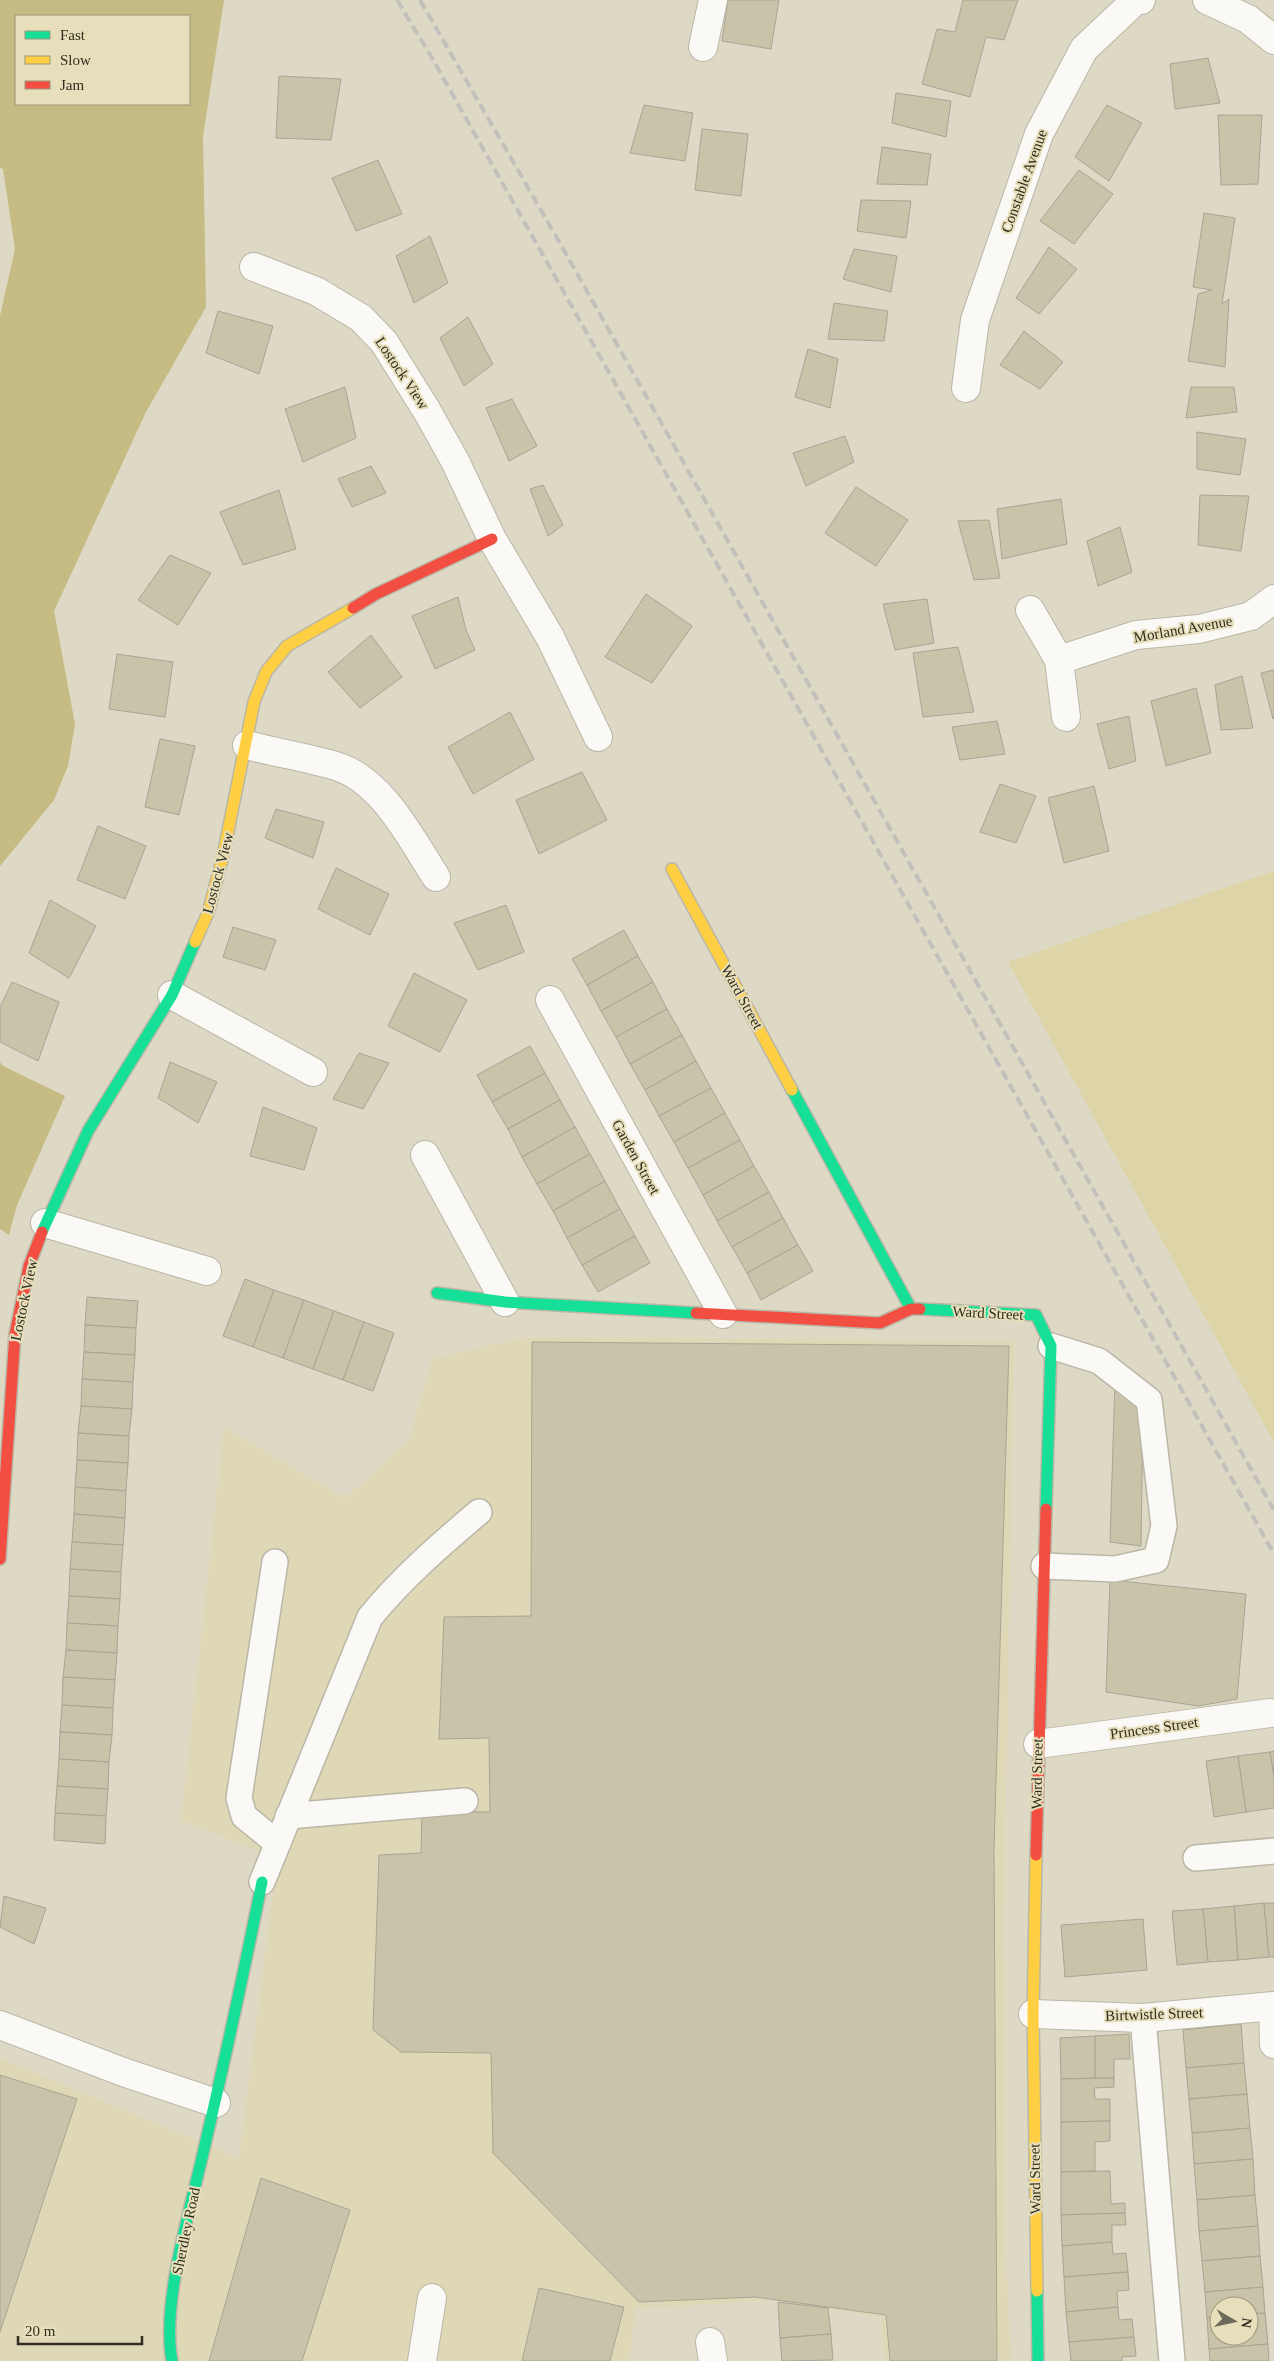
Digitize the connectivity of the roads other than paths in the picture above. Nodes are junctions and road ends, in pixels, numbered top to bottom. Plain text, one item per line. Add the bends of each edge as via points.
1 (713, 0) edge
2 (1137, 0) edge
3 (1207, 0) edge
4 (1274, 40) edge
5 (703, 48) dead end
6 (254, 267) dead end
7 (966, 388) dead end
8 (492, 539) junction
9 (1274, 598) edge
10 (1030, 610) dead end
11 (1059, 660) junction
12 (1066, 717) dead end
13 (598, 737) dead end
14 (247, 745) junction
15 (672, 869) dead end
16 (436, 877) dead end
17 (172, 995) junction
18 (550, 1000) dead end
19 (313, 1072) dead end
20 (425, 1155) dead end
21 (45, 1223) junction
22 (207, 1270) dead end
23 (437, 1293) dead end
24 (505, 1302) junction
25 (911, 1309) junction
26 (723, 1314) junction
27 (1051, 1346) junction
28 (479, 1512) dead end
29 (0, 1559) edge
30 (275, 1562) dead end
31 (1044, 1566) junction
32 (1270, 1712) dead end
33 (1038, 1744) junction
34 (465, 1801) dead end
35 (288, 1816) junction
36 (277, 1843) junction
37 (1274, 1851) edge
38 (1196, 1858) dead end
39 (262, 1882) joint
40 (1273, 2006) edge
41 (1033, 2014) junction
42 (1143, 2018) junction
43 (0, 2025) edge
44 (1274, 2044) edge
45 (216, 2102) junction
46 (432, 2298) dead end
47 (172, 2361) edge
48 (422, 2361) edge
49 (1038, 2361) edge
50 (1172, 2361) edge

1 - 5 street
2 - 7 street, Constable Avenue via 1084,49 1039,134 975,320
3 - 4 street via 1248,19
6 - 8 street, Lostock View via 316,291 361,318 384,342 455,461
8 - 13 street, Lostock View via 550,637
8 - 14 street, Lostock View via 376,594 287,646 266,672 254,702
9 - 11 street, Morland Avenue via 1251,616 1199,629 1136,635
10 - 11 street
11 - 12 street
14 - 16 street via 341,768 365,781 401,823
14 - 17 street, Lostock View via 224,856 208,914
15 - 25 street, Ward Street
17 - 19 street
17 - 21 street, Lostock View via 88,1131
18 - 26 street, Garden Street
20 - 24 street
21 - 22 street
21 - 29 street, Lostock View via 29,1266 14,1334
23 - 24 street, Ward Street
24 - 26 street, Ward Street
25 - 26 street, Ward Street via 880,1322
25 - 27 street, Ward Street via 1036,1316
27 - 31 street, Ward Street
27 - 31 lane via 1099,1361 1149,1400 1164,1526 1156,1560 1115,1569
28 - 35 lane via 419,1563 370,1616
30 - 36 lane via 239,1798 244,1816
31 - 33 street, Ward Street
32 - 33 street, Princess Street
33 - 41 street, Ward Street
34 - 35 lane
35 - 36 lane
36 - 39 lane
37 - 38 lane
39 - 45 street, Sherdley Road
40 - 42 street, Birtwistle Street
40 - 44 street
41 - 42 street, Birtwistle Street
41 - 49 street, Ward Street
42 - 50 lane
43 - 45 street via 123,2072
45 - 47 street, Sherdley Road via 177,2266 168,2340
46 - 48 street

